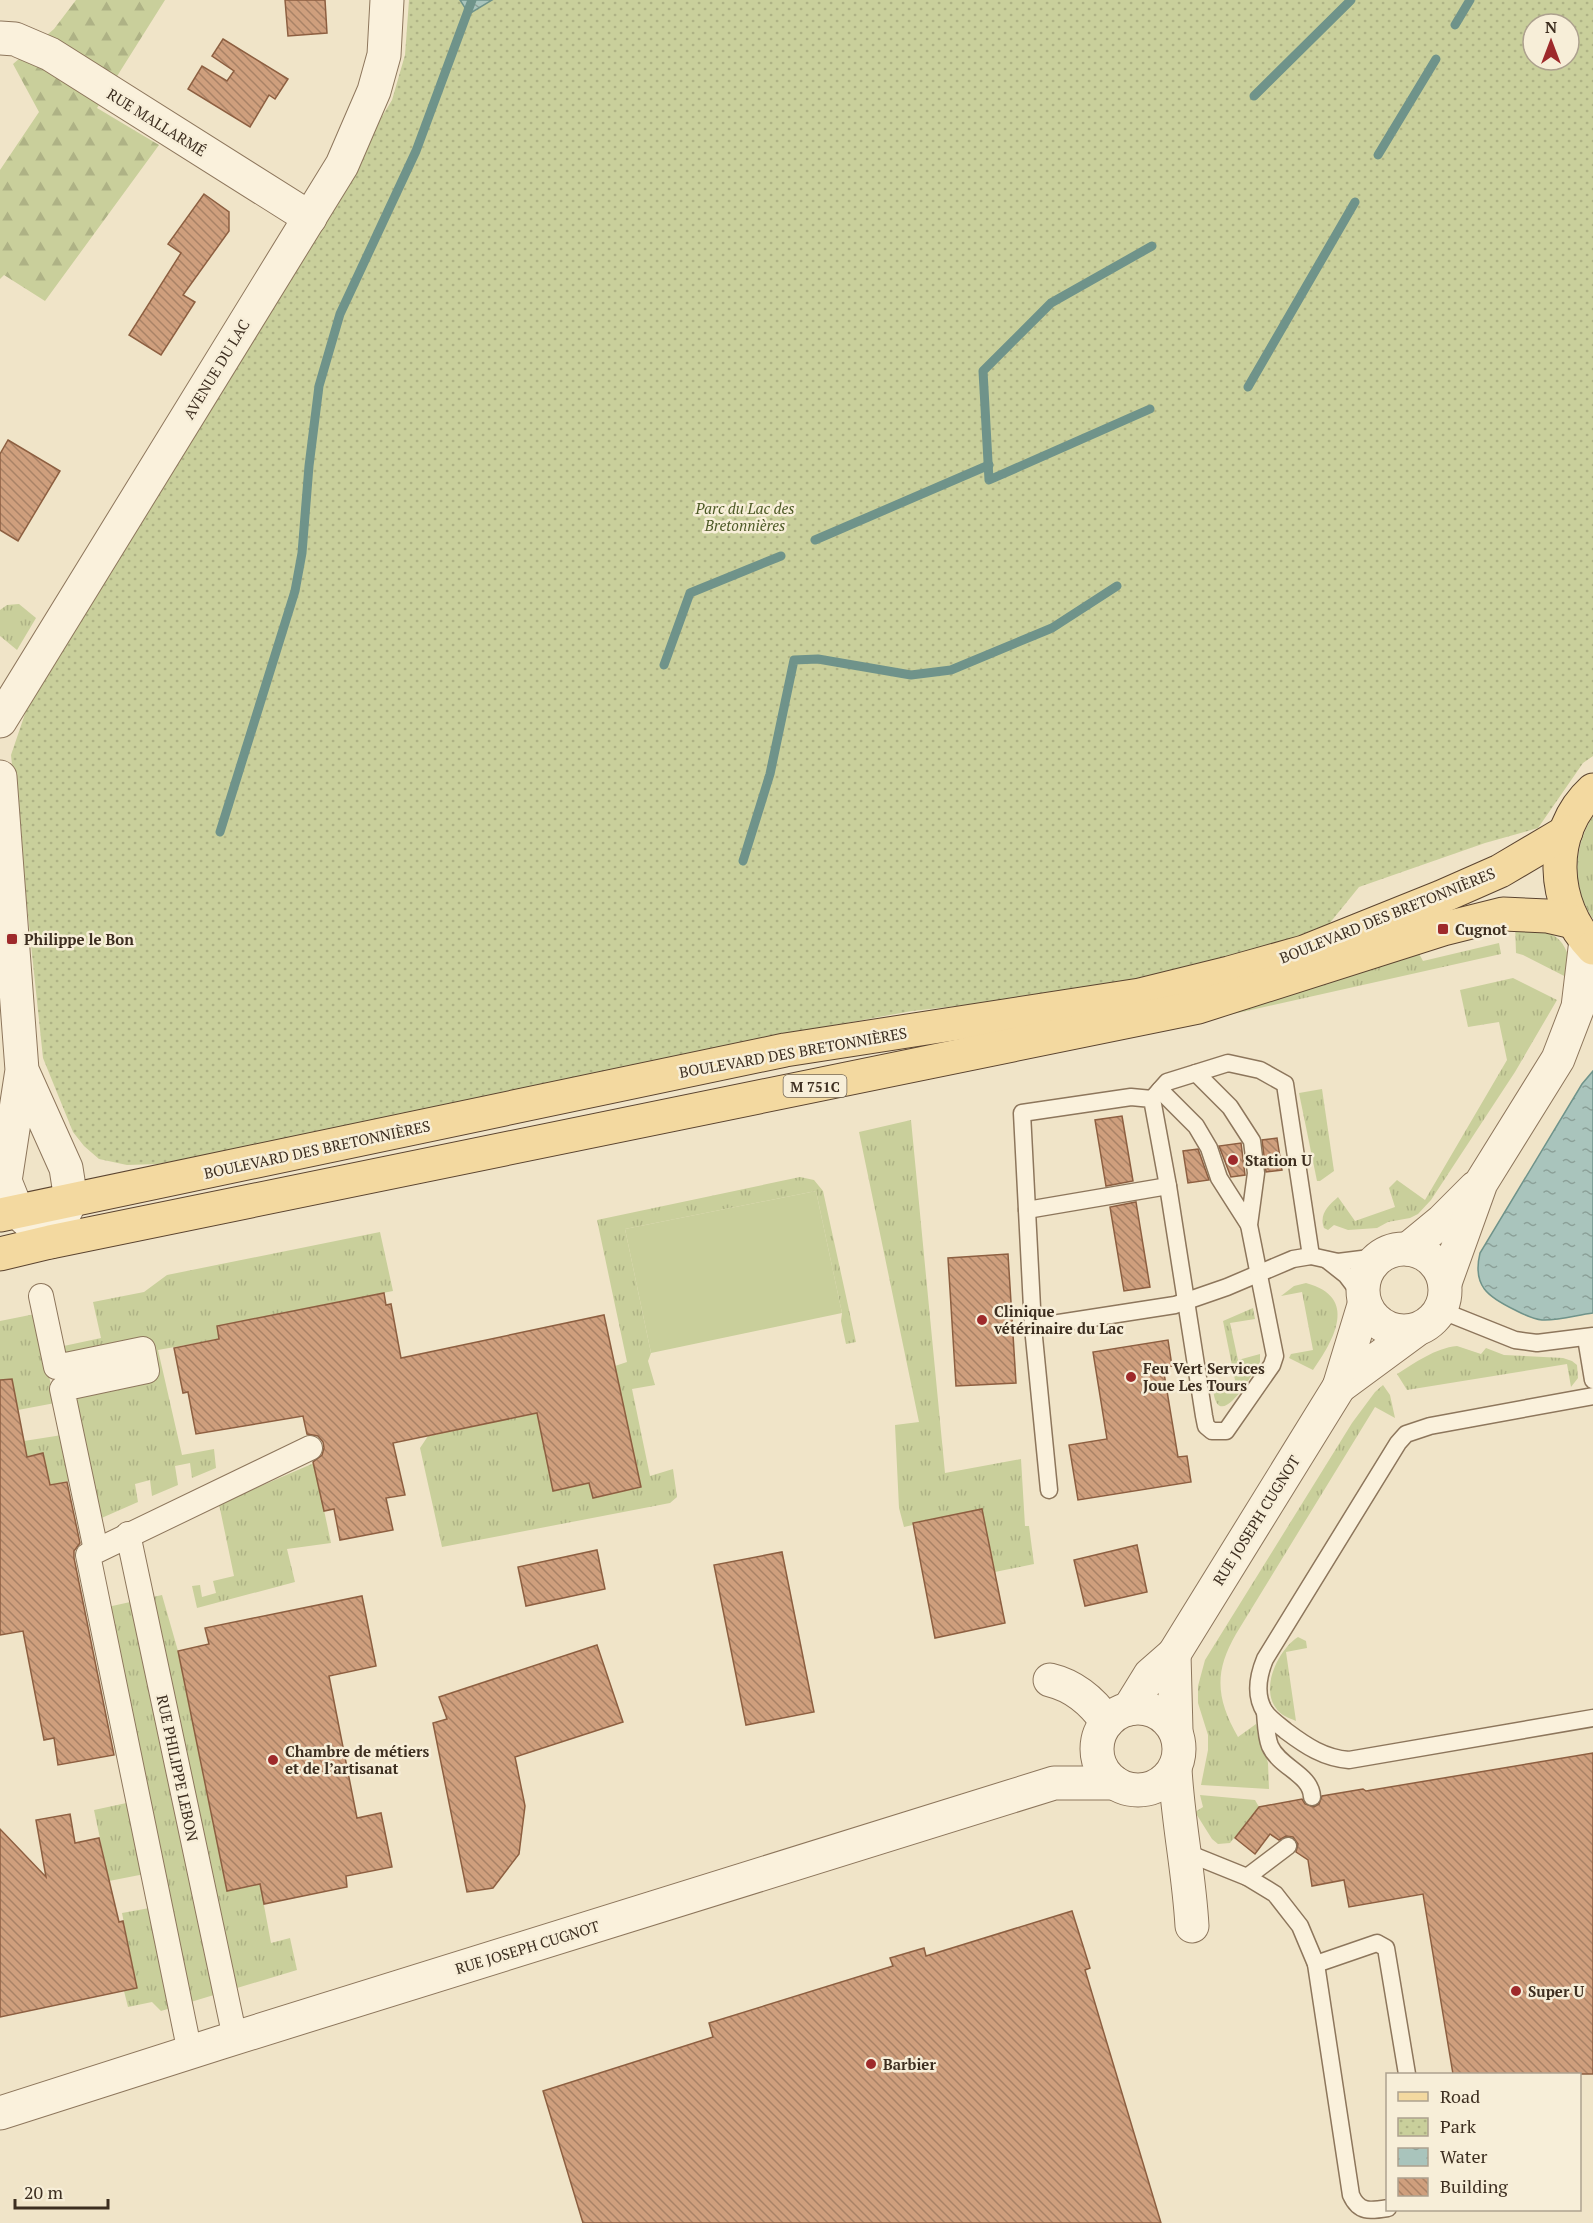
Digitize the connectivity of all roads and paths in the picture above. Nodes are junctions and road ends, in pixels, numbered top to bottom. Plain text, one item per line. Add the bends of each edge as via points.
1 (387, 0) edge
2 (0, 38) edge
3 (310, 218) junction
4 (0, 721) edge
5 (0, 777) edge
6 (1593, 790) edge
7 (1566, 832) junction
8 (1584, 937) edge
9 (1593, 1031) edge
10 (1558, 1059) junction
11 (22, 1070) junction
12 (1196, 1073) junction
13 (1156, 1095) junction
14 (1481, 1183) junction
15 (1168, 1186) junction
16 (71, 1200) junction
17 (1027, 1210) junction
18 (8, 1213) edge
19 (1249, 1225) junction
20 (50, 1242) junction
21 (1393, 1253) junction
22 (0, 1254) edge
23 (1319, 1258) junction
24 (1260, 1273) junction
25 (41, 1296) dead end
26 (1443, 1296) junction
27 (1363, 1300) junction
28 (1186, 1302) junction
29 (1033, 1327) junction
30 (1415, 1331) junction
31 (1589, 1337) edge
32 (1593, 1380) edge
33 (1339, 1387) junction
34 (1593, 1396) edge
35 (310, 1448) dead end
36 (1049, 1490) dead end
37 (128, 1534) junction
38 (96, 1550) junction
39 (1174, 1654) junction
40 (1050, 1680) dead end
41 (1265, 1712) junction
42 (1593, 1718) edge
43 (1111, 1725) junction
44 (1176, 1731) junction
45 (1175, 1769) junction
46 (1054, 1783) junction
47 (1121, 1786) junction
48 (1312, 1797) dead end
49 (1183, 1846) junction
50 (1288, 1846) dead end
51 (1247, 1877) junction
52 (1192, 1926) dead end
53 (1316, 1964) junction
54 (235, 2038) junction
55 (190, 2053) junction
56 (1407, 2073) edge
57 (0, 2113) edge
58 (1386, 2208) edge

1 - 3 street, AVENUE DU LAC via 384,55 374,91 342,165
2 - 3 street, RUE MALLARMÉ via 15,39 50,54
3 - 4 street, AVENUE DU LAC
5 - 11 street
6 - 7 main road via 1579,805
7 - 8 main road via 1559,862 1562,893
7 - 16 main road, BOULEVARD DES BRETONNIÈRES via 1500,871 1304,952 1140,995 785,1050
8 - 10 street via 1578,1006
8 - 20 main road, BOULEVARD DES BRETONNIÈRES / M 751C via 1547,916 1503,914 1443,929 1198,1007
9 - 10 street
10 - 14 street
11 - 16 street via 66,1168
11 - 18 street via 5,1181
12 - 13 lane via 1167,1083
12 - 19 lane via 1230,1107 1252,1142 1256,1173
12 - 23 lane via 1228,1064 1260,1070 1285,1083
13 - 15 lane
13 - 17 lane via 1022,1113
13 - 19 lane via 1196,1126 1219,1178
14 - 21 street via 1442,1221
14 - 26 street
15 - 17 lane
15 - 28 lane
16 - 18 main road, BOULEVARD DES BRETONNIÈRES
16 - 20 street
17 - 29 lane
18 - 20 street
19 - 24 lane
20 - 22 main road, BOULEVARD DES BRETONNIÈRES / M 751C
21 - 23 lane via 1338,1262
21 - 26 street via 1420,1252 1432,1260 1440,1270
21 - 27 street via 1372,1264 1364,1279
23 - 24 lane via 1293,1259
23 - 27 lane via 1346,1275
24 - 28 lane
24 - 28 lane via 1275,1356 1221,1433 1206,1426
25 - 38 street via 57,1367 143,1349 147,1371 62,1389
26 - 30 street via 1434,1320
26 - 31 lane via 1515,1340 1537,1343
27 - 30 street via 1370,1316 1379,1324 1390,1330
27 - 33 street, RUE JOSEPH CUGNOT
28 - 29 lane
29 - 36 lane
30 - 33 street, RUE JOSEPH CUGNOT
31 - 32 lane
33 - 39 street, RUE JOSEPH CUGNOT
34 - 41 lane via 1430,1426 1406,1434 1265,1659 1258,1675 1258,1693
35 - 37 street
37 - 38 street
37 - 54 street, RUE PHILIPPE LEBON
38 - 55 street via 87,1555
39 - 43 street, RUE JOSEPH CUGNOT via 1150,1675
39 - 44 street
40 - 43 street via 1079,1693
41 - 42 lane via 1308,1747 1329,1757 1349,1760
41 - 48 lane via 1269,1744 1286,1767 1308,1783
43 - 44 street via 1143,1707 1156,1711
43 - 46 street, RUE JOSEPH CUGNOT
43 - 47 street via 1101,1767
44 - 45 street via 1180,1744
45 - 47 street via 1156,1786 1142,1790
45 - 49 street
46 - 47 street, RUE JOSEPH CUGNOT
46 - 54 street, RUE JOSEPH CUGNOT
47 - 49 street via 1144,1803
49 - 51 lane
49 - 52 street
50 - 51 lane
51 - 53 lane via 1275,1894 1299,1926
53 - 56 lane via 1377,1943 1386,1948
53 - 58 lane via 1351,2195 1360,2209
54 - 55 street, RUE JOSEPH CUGNOT
55 - 57 street, RUE JOSEPH CUGNOT

